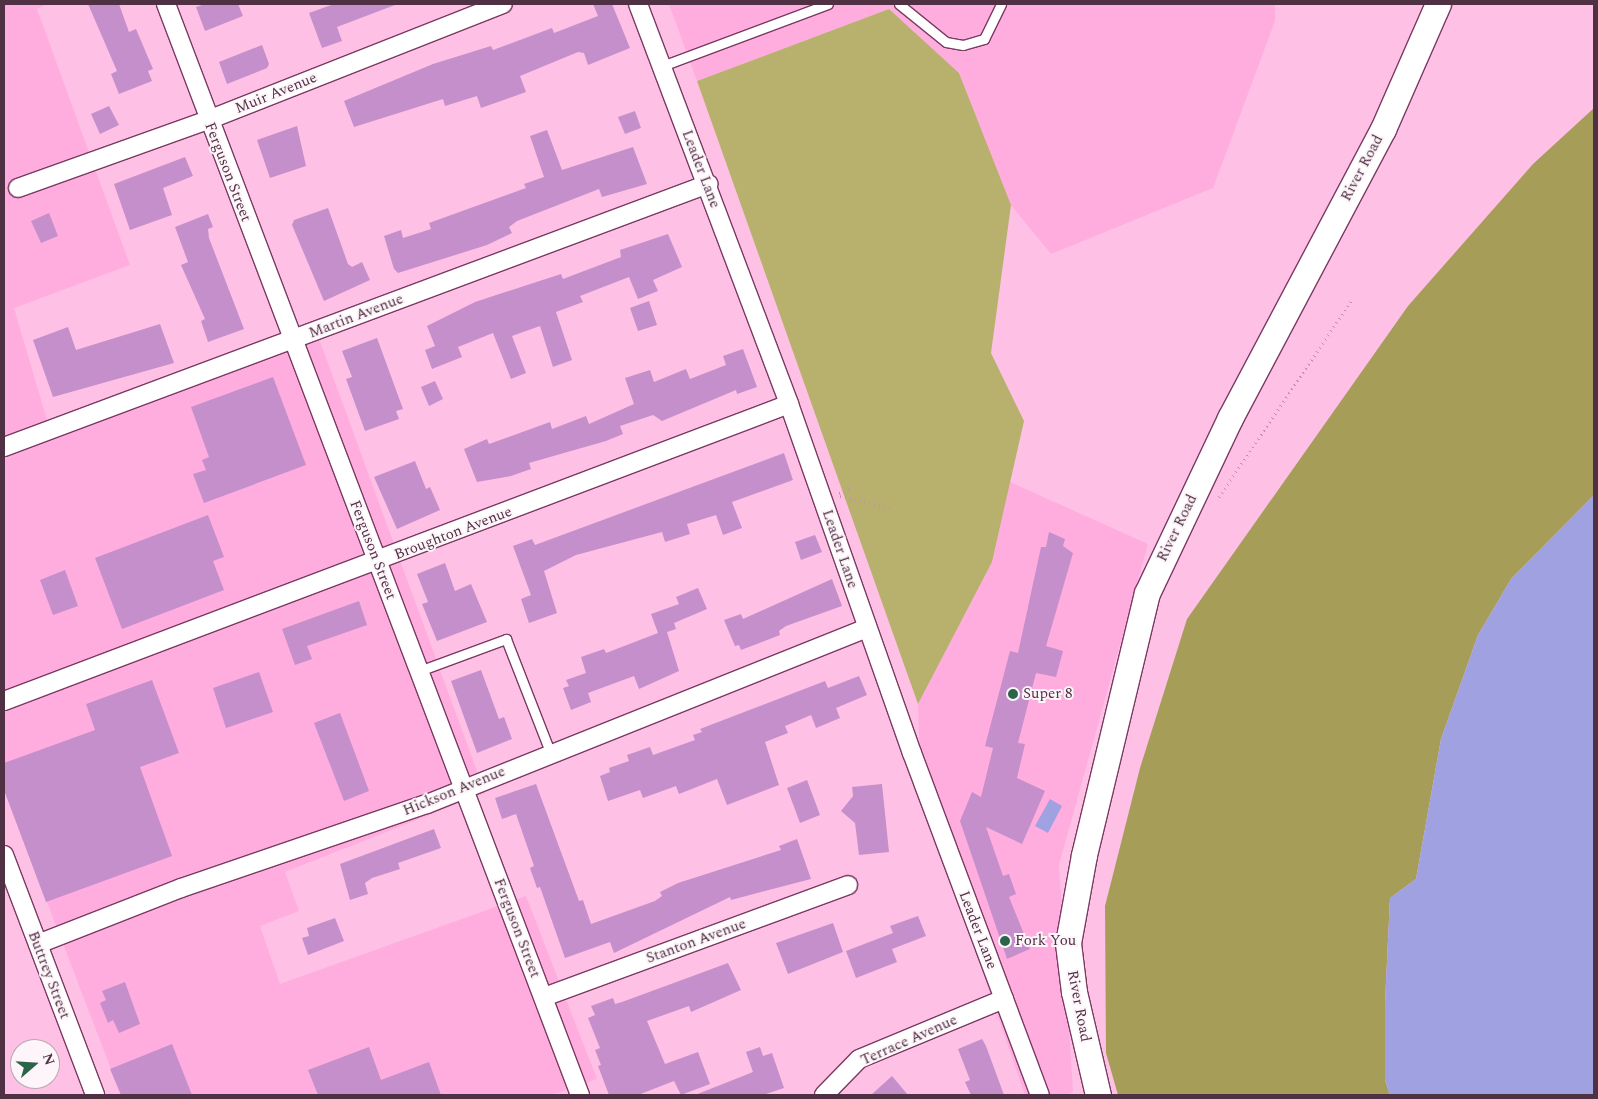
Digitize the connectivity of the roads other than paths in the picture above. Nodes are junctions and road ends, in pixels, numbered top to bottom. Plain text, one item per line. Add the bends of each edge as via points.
1 (166, 4) edge
2 (503, 4) edge
3 (638, 4) edge
4 (828, 4) edge
5 (899, 4) edge
6 (1001, 4) edge
7 (1438, 4) edge
8 (662, 66) junction
9 (208, 120) junction
10 (708, 184) junction
11 (18, 188) dead end
12 (291, 341) junction
13 (790, 404) junction
14 (4, 447) edge
15 (378, 561) junction
16 (867, 628) junction
17 (419, 672) junction
18 (4, 701) edge
19 (550, 752) junction
20 (462, 787) junction
21 (4, 855) edge
22 (848, 885) dead end
23 (38, 944) junction
24 (544, 997) junction
25 (1004, 999) junction
26 (95, 1095) edge
27 (580, 1095) edge
28 (824, 1095) edge
29 (1040, 1095) edge
30 (1098, 1095) edge

1 - 9 street, Ferguson Street
2 - 9 street, Muir Avenue
3 - 8 street, Leader Lane
4 - 8 lane
5 - 6 lane via 946,42 957,45 984,38
7 - 30 main road, River Road via 1383,129 1230,418 1147,593 1084,855 1068,943 1074,992
8 - 10 street, Leader Lane
9 - 11 street, Muir Avenue
9 - 12 street, Ferguson Street
10 - 12 street, Martin Avenue
10 - 13 street, Leader Lane
12 - 14 street, Martin Avenue
12 - 15 street, Ferguson Street
13 - 15 street, Broughton Avenue
13 - 16 street, Leader Lane
15 - 17 street, Ferguson Street
15 - 18 street, Broughton Avenue
16 - 19 street, Hickson Avenue
16 - 25 street, Leader Lane
17 - 19 lane via 506,639
17 - 20 street, Ferguson Street
19 - 20 street, Hickson Avenue
20 - 23 street, Hickson Avenue via 427,804 180,888
20 - 24 street, Ferguson Street
21 - 23 street, Buttrey Street
22 - 24 street, Stanton Avenue
23 - 26 street, Buttrey Street
24 - 27 street, Ferguson Street
25 - 28 street, Terrace Avenue via 859,1060
25 - 29 street, Leader Lane

